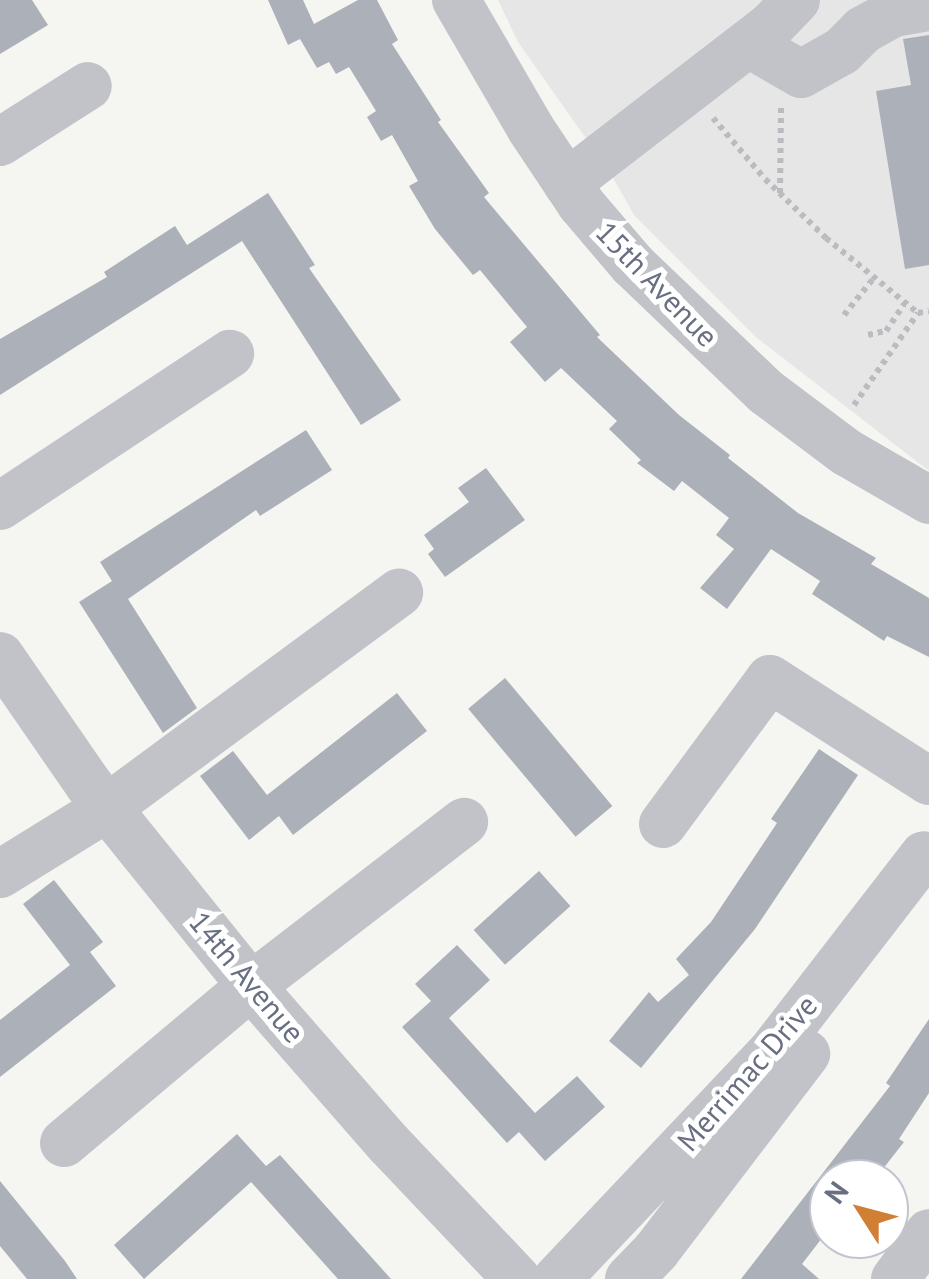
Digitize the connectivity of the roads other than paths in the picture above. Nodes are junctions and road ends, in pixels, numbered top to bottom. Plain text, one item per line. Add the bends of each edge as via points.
1 (456, 0) edge
2 (796, 0) edge
3 (929, 7) edge
4 (766, 53) junction
5 (88, 86) dead end
6 (0, 142) edge
7 (567, 183) junction
8 (230, 354) dead end
9 (929, 500) edge
10 (0, 506) edge
11 (399, 593) dead end
12 (0, 656) edge
13 (929, 780) edge
14 (106, 808) junction
15 (464, 822) dead end
16 (663, 824) dead end
17 (926, 850) edge
18 (0, 874) edge
19 (251, 986) junction
20 (64, 1144) dead end
21 (929, 1233) edge
22 (517, 1279) edge
23 (557, 1279) edge
24 (629, 1279) edge
25 (895, 1279) edge

1 - 7 street, 15th Avenue
2 - 4 street
3 - 4 street via 894,13 801,74
4 - 7 street via 689,90
5 - 6 street
7 - 9 street, 15th Avenue via 633,265 766,392 846,452
8 - 10 street
11 - 14 street
12 - 14 street, 14th Avenue
13 - 16 street via 770,679
14 - 18 street
14 - 19 street, 14th Avenue
15 - 19 street
17 - 23 street, Merrimac Drive via 771,1053
17 - 24 street, Merrimac Drive via 863,978
19 - 20 street
19 - 22 street, 14th Avenue
21 - 25 street

